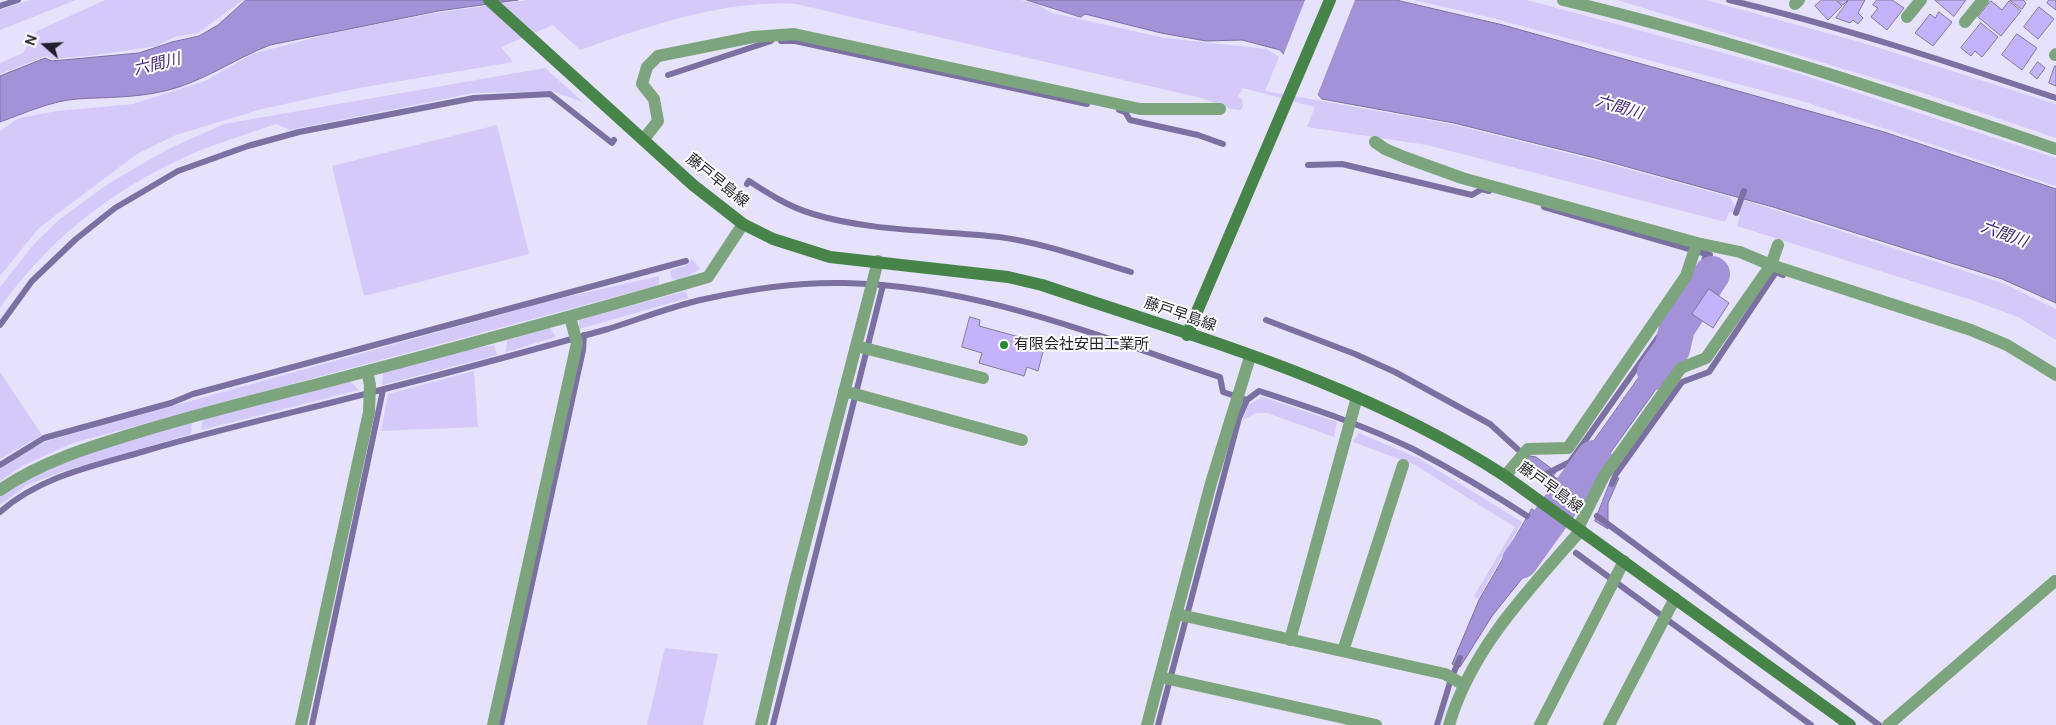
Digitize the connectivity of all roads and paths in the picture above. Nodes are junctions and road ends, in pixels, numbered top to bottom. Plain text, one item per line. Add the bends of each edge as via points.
1 (489, 0) edge
2 (1330, 0) edge
3 (1563, 0) edge
4 (1920, 0) edge
5 (1983, 0) edge
6 (1907, 17) dead end
7 (1965, 22) dead end
8 (1220, 109) dead end
9 (644, 139) junction
10 (1375, 142) dead end
11 (2056, 149) edge
12 (743, 224) junction
13 (1778, 245) dead end
14 (1695, 248) junction
15 (878, 261) junction
16 (1771, 265) junction
17 (571, 323) junction
18 (1187, 334) junction
19 (863, 348) junction
20 (1250, 357) junction
21 (367, 371) junction
22 (2056, 375) edge
23 (983, 378) dead end
24 (851, 393) junction
25 (1357, 397) junction
26 (1022, 440) dead end
27 (1403, 465) dead end
28 (1505, 476) junction
29 (0, 490) edge
30 (1576, 526) junction
31 (1624, 561) junction
32 (2055, 581) edge
33 (1675, 598) junction
34 (1182, 615) junction
35 (1290, 640) junction
36 (1343, 651) junction
37 (1166, 678) junction
38 (1461, 683) junction
39 (1889, 724) edge
40 (301, 725) edge
41 (493, 725) edge
42 (761, 725) edge
43 (1147, 725) edge
44 (1376, 725) edge
45 (1449, 725) edge
46 (1540, 725) edge
47 (1609, 725) edge
48 (1850, 725) edge

1 - 9 main road, 藤戸早島線
2 - 18 main road
3 - 11 street via 1773,56
4 - 6 street
5 - 7 street
8 - 9 street via 1140,109 794,34 753,37 658,56 647,67 642,84 654,99 658,121
9 - 12 main road, 藤戸早島線
10 - 14 street via 1392,152 1462,178
12 - 15 main road, 藤戸早島線 via 797,248 830,257
12 - 17 street via 708,277
13 - 16 street
14 - 16 street via 1740,252
14 - 28 street via 1686,276 1568,448 1524,453
15 - 18 main road, 藤戸早島線 via 1008,277 1042,285
15 - 19 street via 869,294
16 - 22 street via 1971,330 2007,346
16 - 30 street via 1706,358 1681,368 1604,476
17 - 21 street
17 - 41 street via 577,343
18 - 20 main road, 藤戸早島線
19 - 23 street
19 - 24 street
20 - 25 main road, 藤戸早島線
20 - 34 street via 1234,407
21 - 29 street via 199,414 96,445 45,464
21 - 40 street via 370,402
24 - 26 street
24 - 42 street
25 - 28 main road, 藤戸早島線 via 1464,449
25 - 35 street
27 - 36 street
28 - 30 main road, 藤戸早島線
30 - 31 main road, 藤戸早島線
30 - 38 street via 1510,611
31 - 33 main road, 藤戸早島線
31 - 46 street
32 - 39 street
33 - 47 street
33 - 48 main road, 藤戸早島線
34 - 35 street
34 - 37 street
35 - 36 street
36 - 38 street via 1445,674
37 - 43 street
37 - 44 street
38 - 45 street

